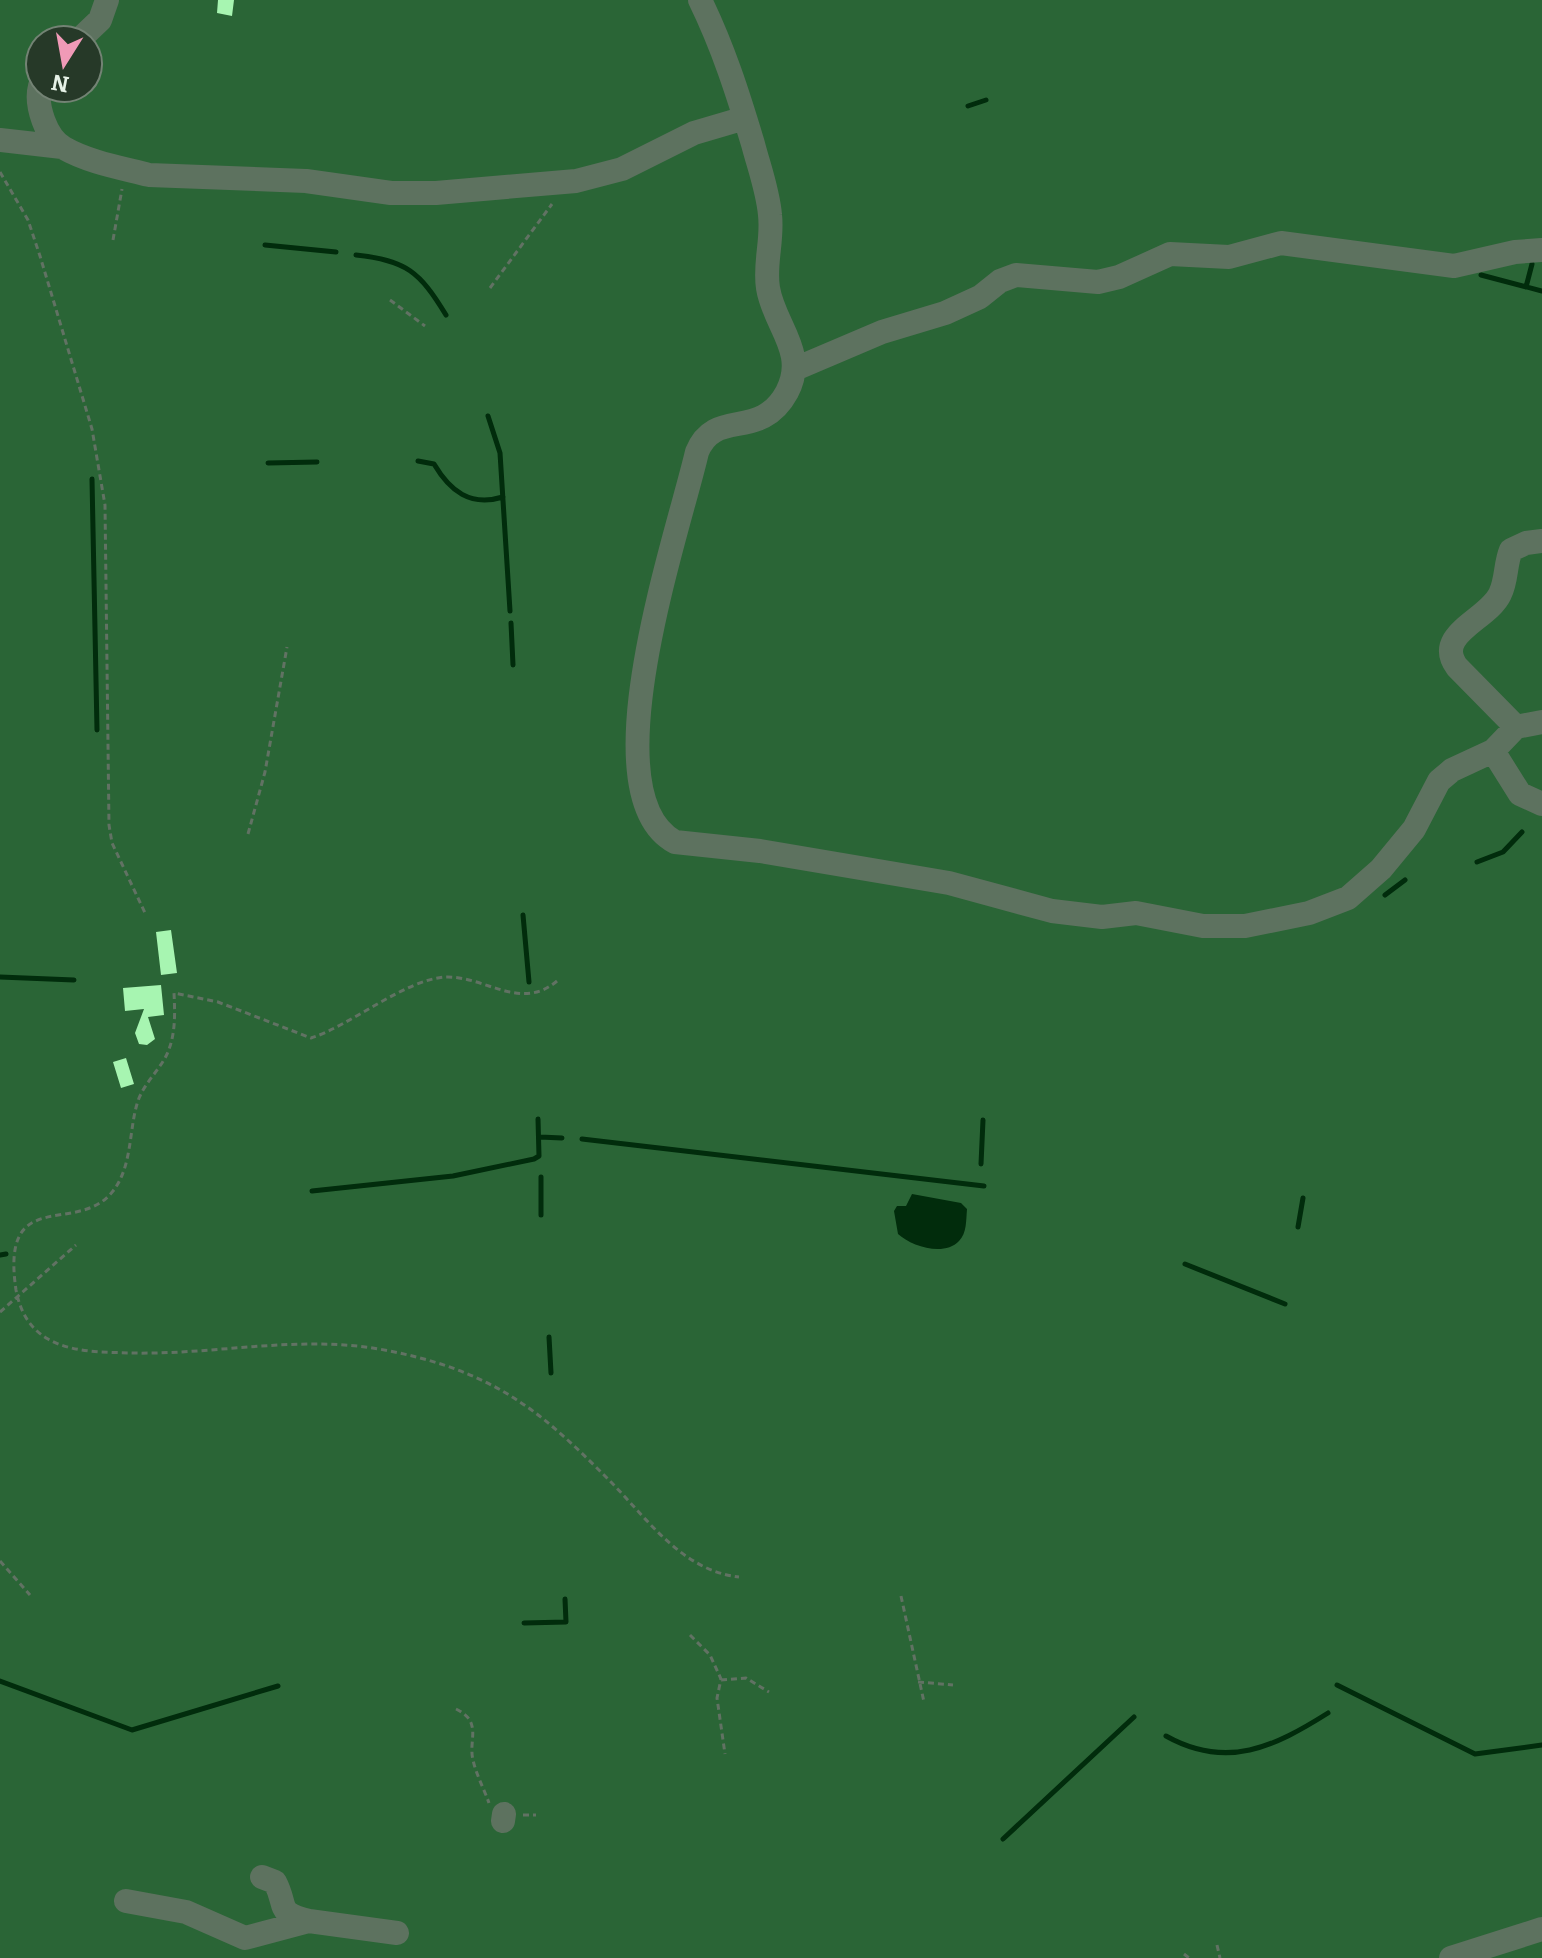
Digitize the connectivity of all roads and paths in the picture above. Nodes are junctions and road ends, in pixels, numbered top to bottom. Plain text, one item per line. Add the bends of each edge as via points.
1 (107, 0) edge
2 (700, 0) edge
3 (96, 24) edge
4 (40, 104) edge
5 (745, 118) junction
6 (0, 140) edge
7 (62, 147) junction
8 (0, 172) edge
9 (122, 185) dead end
10 (561, 196) dead end
11 (113, 240) dead end
12 (1542, 250) edge
13 (490, 288) dead end
14 (390, 300) dead end
15 (425, 326) dead end
16 (795, 369) junction
17 (1542, 541) edge
18 (287, 647) dead end
19 (1542, 722) edge
20 (1516, 727) junction
21 (1493, 751) junction
22 (1542, 804) edge
23 (248, 834) dead end
24 (146, 915) dead end
25 (557, 981) dead end
26 (76, 1245) dead end
27 (18, 1298) junction
28 (0, 1312) edge
29 (0, 1561) edge
30 (739, 1577) dead end
31 (30, 1595) dead end
32 (901, 1596) dead end
33 (690, 1635) dead end
34 (721, 1680) junction
35 (918, 1682) junction
36 (953, 1685) dead end
37 (769, 1692) dead end
38 (924, 1702) dead end
39 (456, 1709) dead end
40 (725, 1754) dead end
41 (536, 1815) dead end
42 (262, 1877) dead end
43 (126, 1901) dead end
44 (309, 1921) junction
45 (1542, 1929) edge
46 (397, 1933) dead end
47 (1217, 1945) dead end
48 (1184, 1954) dead end
49 (1189, 1958) edge
50 (1220, 1958) edge
51 (1451, 1958) edge

1 - 3 lane
2 - 5 lane
4 - 7 lane
5 - 7 lane via 684,137 600,177 436,193 149,175
5 - 16 lane via 770,214 767,284 793,350
6 - 7 lane
8 - 24 path via 28,220 100,461 109,825 117,855
9 - 11 path
10 - 13 path
12 - 16 lane via 1454,266 1281,243 1229,257 1170,254 1098,282 1016,275 945,313 882,332
14 - 15 path
16 - 21 lane via 769,414 715,429 697,452 638,704 639,775 654,826 664,837 949,883 1052,911 1102,917 1156,915 1222,928 1245,926 1309,913 1348,898 1414,829 1439,781
17 - 20 lane via 1511,550 1499,596 1461,630 1450,648 1457,667
18 - 23 path
19 - 20 lane
20 - 21 lane
21 - 22 lane via 1520,794
25 - 27 path via 547,990 523,995 443,977 311,1038 218,1002 174,993 173,1036 137,1103 115,1189 94,1204 21,1230 15,1240
26 - 27 path
27 - 28 path
27 - 30 path via 34,1329 50,1340 85,1350 169,1354 318,1343 376,1349 456,1368 522,1403 591,1462 680,1553 718,1574
29 - 31 path
32 - 35 path
33 - 34 path via 710,1655
34 - 37 path via 746,1678
34 - 40 path via 717,1698
35 - 36 path
35 - 38 path
39 - 41 path via 465,1713 475,1734 473,1763 491,1808 504,1817
42 - 44 lane via 275,1882 287,1914
43 - 44 lane via 186,1912 245,1938
44 - 46 lane
45 - 51 lane
47 - 50 path
48 - 49 path

